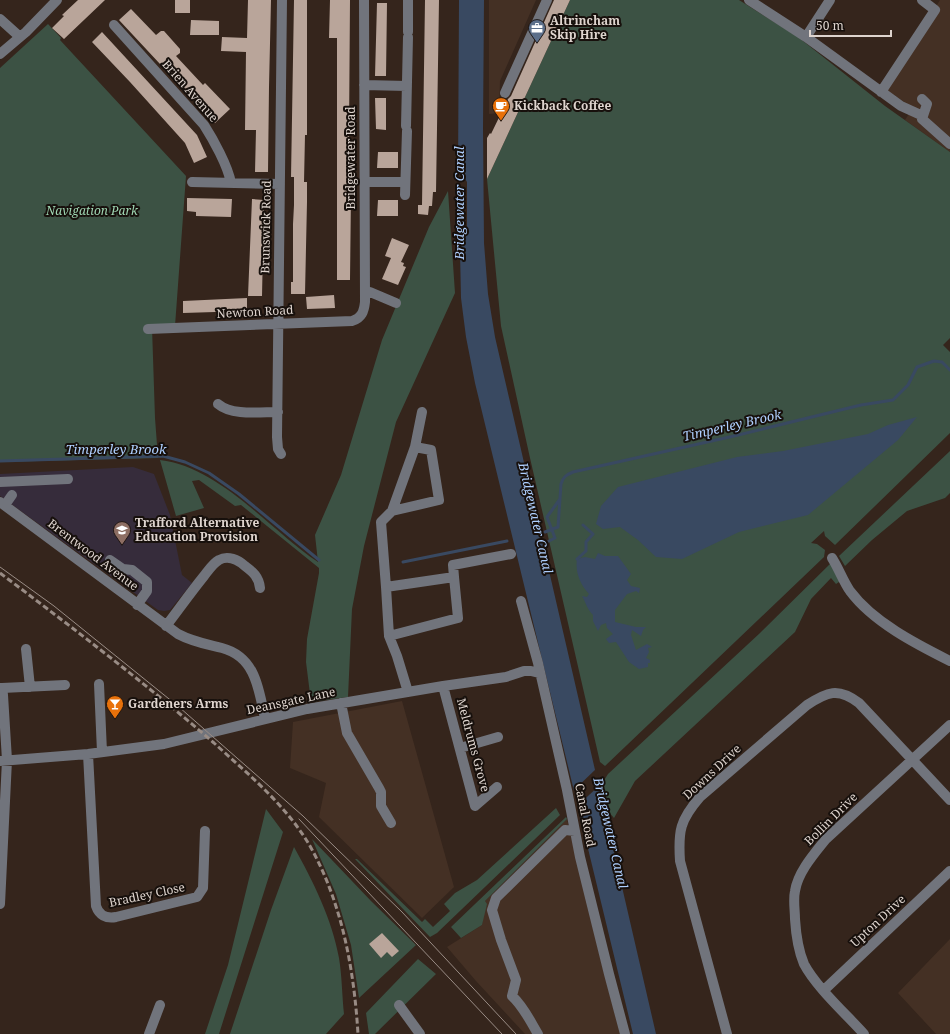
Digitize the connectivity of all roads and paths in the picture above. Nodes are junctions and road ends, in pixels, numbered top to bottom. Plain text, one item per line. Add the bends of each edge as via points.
1 (57, 0) edge
2 (282, 0) edge
3 (364, 0) edge
4 (547, 0) edge
5 (749, 0) edge
6 (830, 0) edge
7 (922, 0) edge
8 (408, 4) edge
9 (0, 19) edge
10 (114, 25) dead end
11 (20, 36) junction
12 (806, 37) junction
13 (0, 54) edge
14 (364, 85) junction
15 (407, 86) junction
16 (881, 92) junction
17 (505, 93) dead end
18 (922, 99) dead end
19 (923, 116) junction
20 (950, 144) edge
21 (192, 182) dead end
22 (364, 182) junction
23 (405, 182) junction
24 (231, 183) junction
25 (280, 184) junction
26 (405, 195) dead end
27 (365, 292) junction
28 (396, 302) dead end
29 (361, 315) joint
30 (278, 324) junction
31 (148, 329) dead end
32 (218, 404) dead end
33 (278, 412) junction
34 (422, 412) dead end
35 (415, 446) junction
36 (281, 454) dead end
37 (68, 478) dead end
38 (0, 482) edge
39 (12, 495) dead end
40 (2, 504) edge
41 (392, 511) junction
42 (511, 554) dead end
43 (832, 558) dead end
44 (110, 560) dead end
45 (454, 577) junction
46 (386, 587) junction
47 (260, 588) dead end
48 (521, 601) dead end
49 (137, 605) junction
50 (166, 626) junction
51 (389, 636) junction
52 (26, 650) dead end
53 (950, 661) edge
54 (539, 673) junction
55 (98, 684) dead end
56 (65, 685) dead end
57 (444, 686) junction
58 (30, 687) junction
59 (1, 688) edge
60 (408, 692) junction
61 (341, 703) junction
62 (265, 719) junction
63 (950, 725) edge
64 (498, 737) dead end
65 (460, 748) junction
66 (102, 752) junction
67 (88, 754) junction
68 (913, 760) junction
69 (4, 761) edge
70 (497, 787) dead end
71 (950, 800) edge
72 (391, 823) dead end
73 (205, 831) dead end
74 (575, 831) junction
75 (950, 871) edge
76 (0, 904) edge
77 (824, 990) junction
78 (160, 1005) dead end
79 (399, 1005) dead end
80 (149, 1034) edge
81 (420, 1034) edge
82 (538, 1034) edge
83 (625, 1034) edge
84 (727, 1034) edge
85 (864, 1034) edge

1 - 11 street
2 - 25 street, Brunswick Road
3 - 14 street, Bridgewater Road
4 - 17 street
5 - 12 street
6 - 12 street
7 - 16 street via 935,10
8 - 15 street
9 - 11 street
10 - 24 street, Brien Avenue via 204,125
11 - 13 street
12 - 16 street
14 - 15 street
14 - 22 street, Bridgewater Road
15 - 23 street
16 - 19 street via 901,106
18 - 19 street via 927,104
19 - 20 street via 922,119
21 - 24 street
22 - 23 street
22 - 27 street, Bridgewater Road
23 - 26 street
24 - 25 street
25 - 30 street, Brunswick Road
27 - 28 street
27 - 29 street, Bridgewater Road
29 - 30 street, Newton Road via 352,320
30 - 31 street, Newton Road
30 - 33 street, Brunswick Road
32 - 33 street via 223,409 231,411
33 - 36 street, Brunswick Road via 278,444
34 - 35 street
35 - 41 street
35 - 41 street via 431,450 439,500
37 - 38 street
39 - 40 street, Brentwood Avenue
40 - 49 street, Brentwood Avenue
41 - 46 street via 381,522
42 - 45 street via 453,565
43 - 53 street via 850,590 871,613 898,633
44 - 49 street via 123,569 132,570 147,582 147,591
45 - 46 street
45 - 51 street via 458,618
46 - 51 street
47 - 50 street via 257,576 240,562 230,558 220,559
48 - 54 street, Canal Road
49 - 50 street, Brentwood Avenue
50 - 62 street, Brentwood Avenue via 195,642 229,650 244,660 255,677
51 - 60 street
52 - 58 street
54 - 57 street, Deansgate Lane via 524,671 506,677
54 - 74 street, Canal Road
55 - 66 street
56 - 58 street
57 - 60 street, Deansgate Lane
57 - 65 street, Meldrums Grove
58 - 59 street
59 - 69 street via 5,715
60 - 61 street, Deansgate Lane
61 - 62 street, Deansgate Lane
61 - 72 street via 347,733 381,792 381,806
62 - 66 street, Deansgate Lane via 177,742
63 - 68 street, Bollin Drive
64 - 65 street
65 - 70 street, Meldrums Grove via 475,806
66 - 67 street, Deansgate Lane
67 - 69 street, Deansgate Lane
67 - 73 street, Bradley Close via 96,906 103,916 116,917 197,897 203,888
68 - 71 street
68 - 77 street, Bollin Drive via 826,839 804,868 796,886 794,901 800,954 811,975
68 - 84 street, Downs Drive via 852,698 833,693 821,695 700,797 689,811 680,831 680,861
69 - 76 street
74 - 82 street via 565,830 496,898 492,910 516,980 512,996 520,1004
74 - 83 street, Canal Road
75 - 77 street, Upton Drive
77 - 85 street, Bollin Drive
78 - 80 street
79 - 81 street

